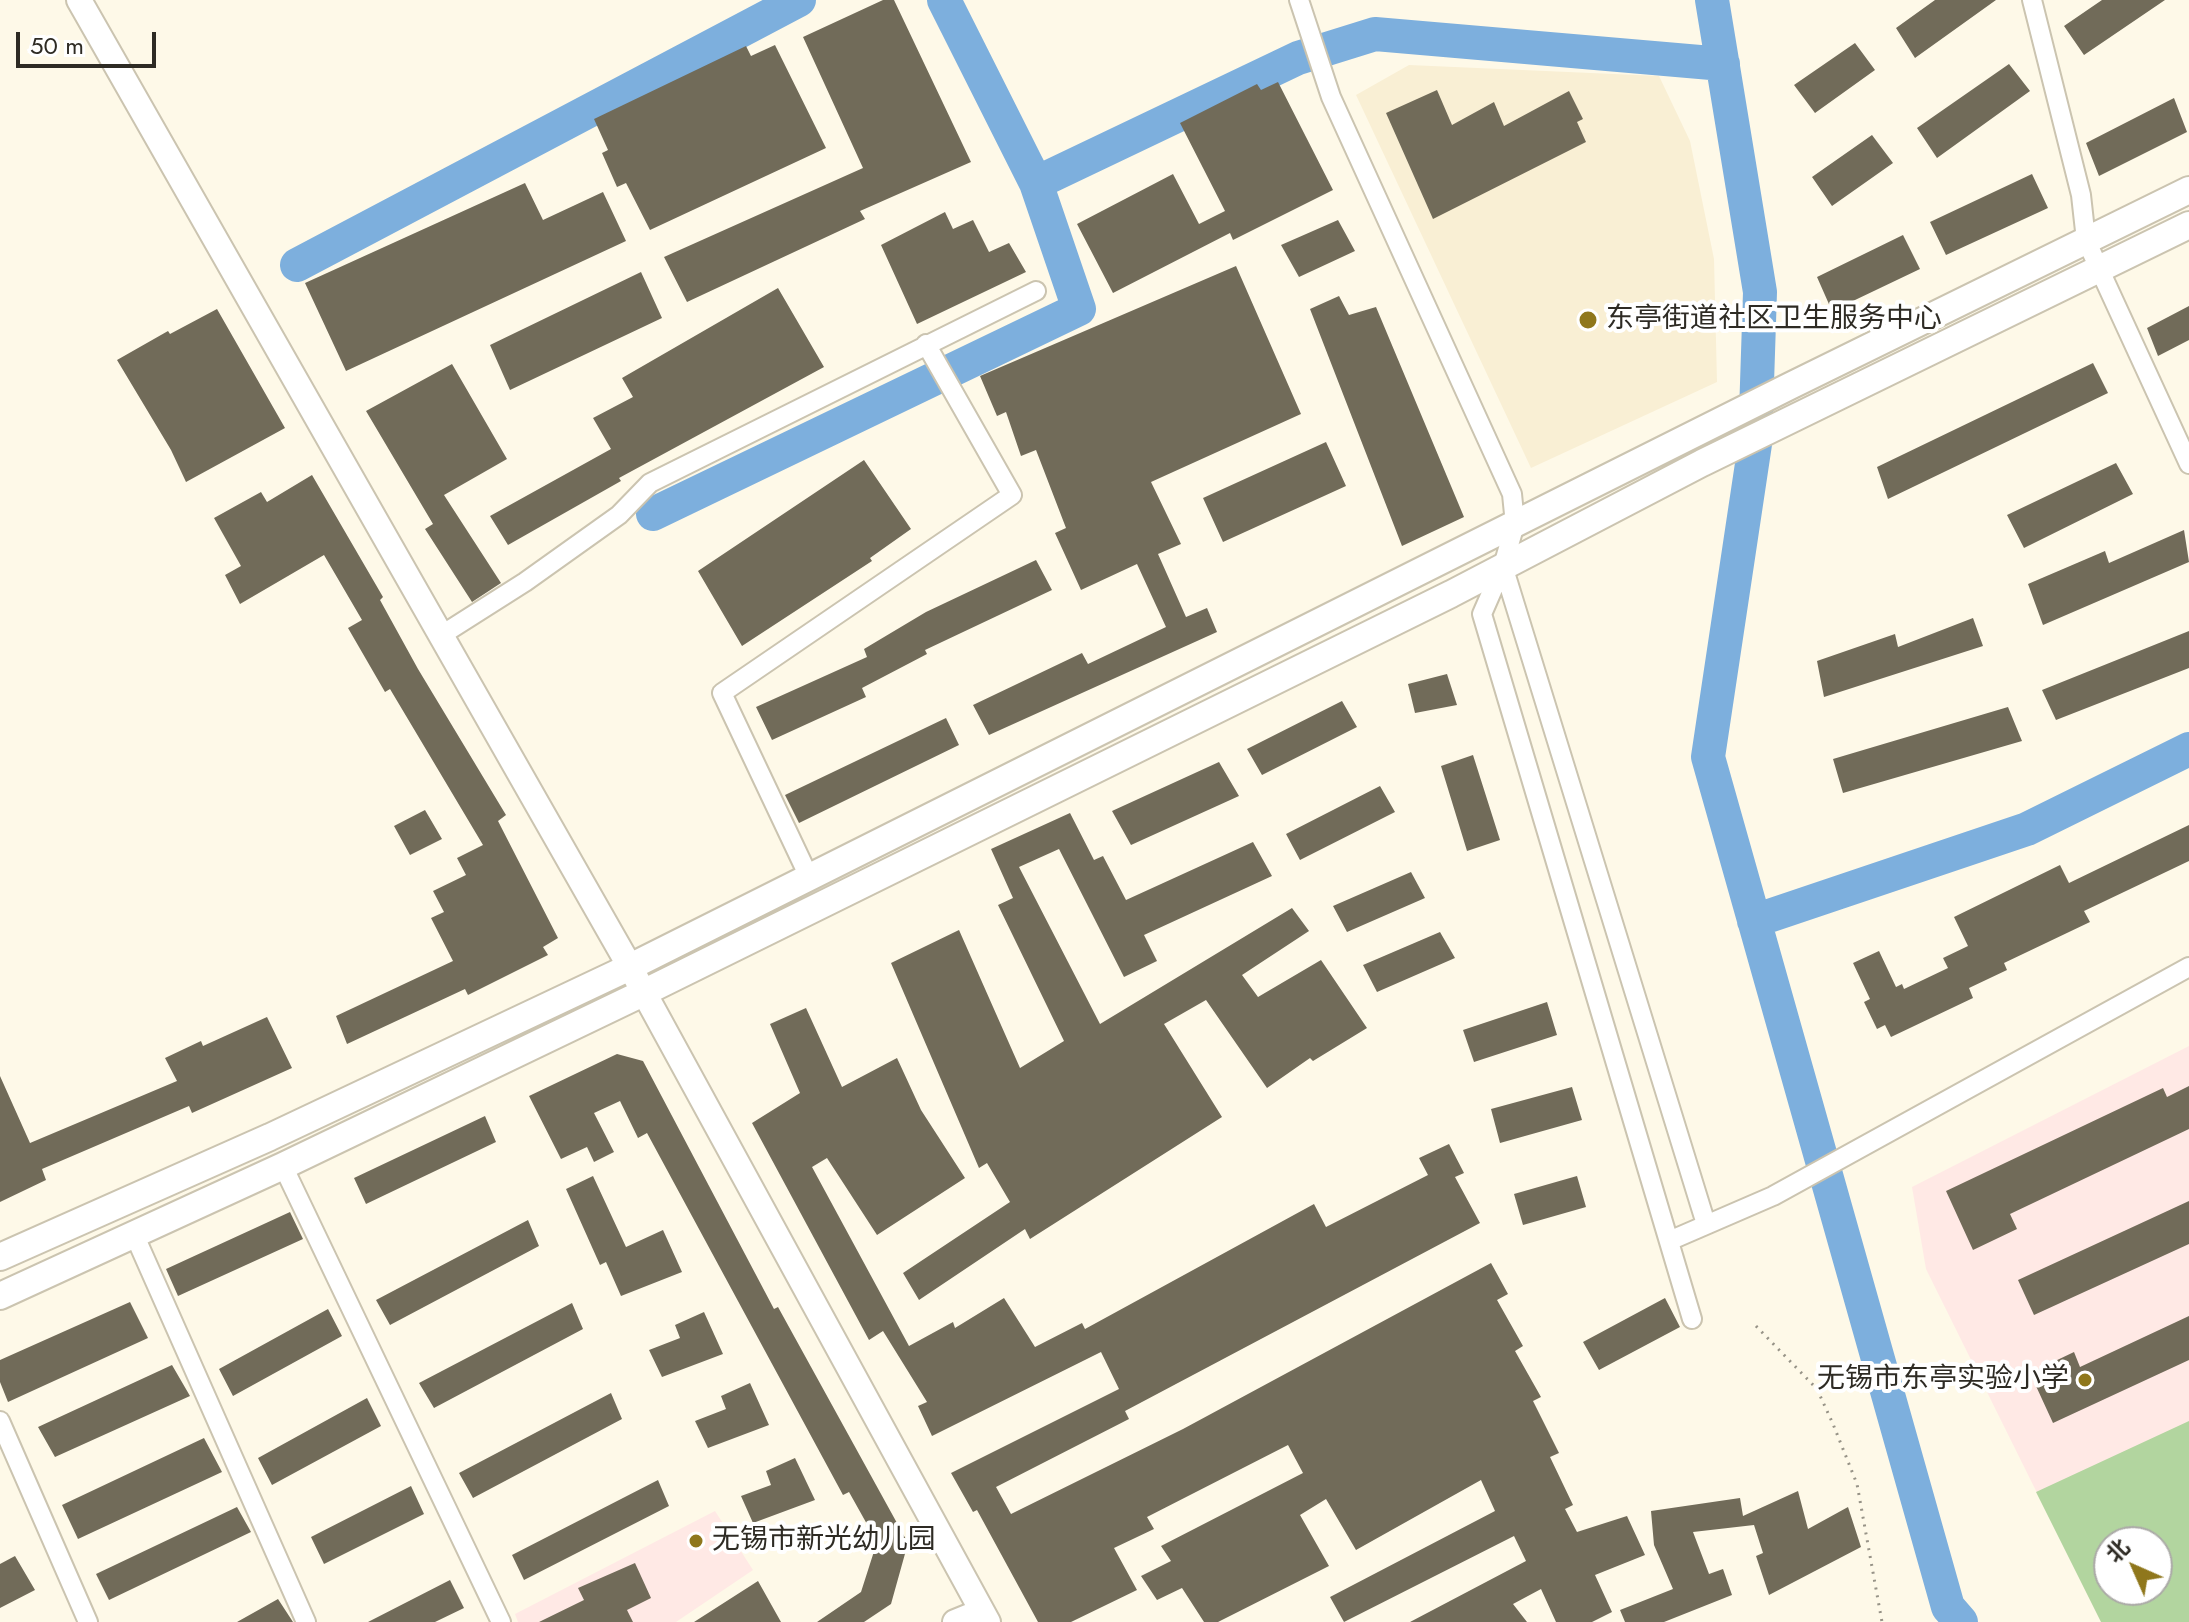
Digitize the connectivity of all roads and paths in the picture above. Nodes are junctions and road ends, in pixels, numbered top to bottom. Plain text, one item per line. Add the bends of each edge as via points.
1 (79, 0) edge
2 (2032, 0) edge
3 (1302, 9) edge
4 (2189, 190) edge
5 (2189, 225) edge
6 (2086, 240) junction
7 (2097, 270) junction
8 (1036, 291) dead end
9 (927, 345) junction
10 (2189, 464) edge
11 (1515, 524) junction
12 (1503, 566) junction
13 (440, 636) junction
14 (809, 877) junction
15 (630, 967) junction
16 (2189, 967) edge
17 (643, 993) junction
18 (283, 1166) junction
19 (1706, 1224) junction
20 (134, 1234) junction
21 (1669, 1241) junction
22 (0, 1257) edge
23 (0, 1296) edge
24 (1692, 1319) dead end
25 (1756, 1326) dead end
26 (0, 1421) edge
27 (980, 1618) edge
28 (88, 1622) edge
29 (306, 1622) edge
30 (501, 1622) edge
31 (955, 1622) edge
32 (1882, 1622) edge

1 - 13 street
2 - 6 street via 2081,195
3 - 11 street via 1331,97 1512,494
4 - 6 main road
5 - 7 main road
6 - 7 street
6 - 11 main road
7 - 10 street
7 - 12 main road via 1789,419
8 - 9 street
9 - 13 street via 650,483 619,515
9 - 14 street via 1012,495 722,693
11 - 12 street
11 - 14 main road
12 - 17 main road
12 - 19 street
12 - 21 street via 1482,614
13 - 15 street
14 - 15 main road
15 - 17 street
15 - 22 main road
16 - 19 street via 1773,1196
17 - 18 main road
17 - 27 street
18 - 20 main road
18 - 30 street
19 - 21 street
20 - 23 main road
20 - 29 street
21 - 24 street
25 - 32 path via 1817,1389 1833,1424 1857,1484
26 - 28 street
27 - 31 street

